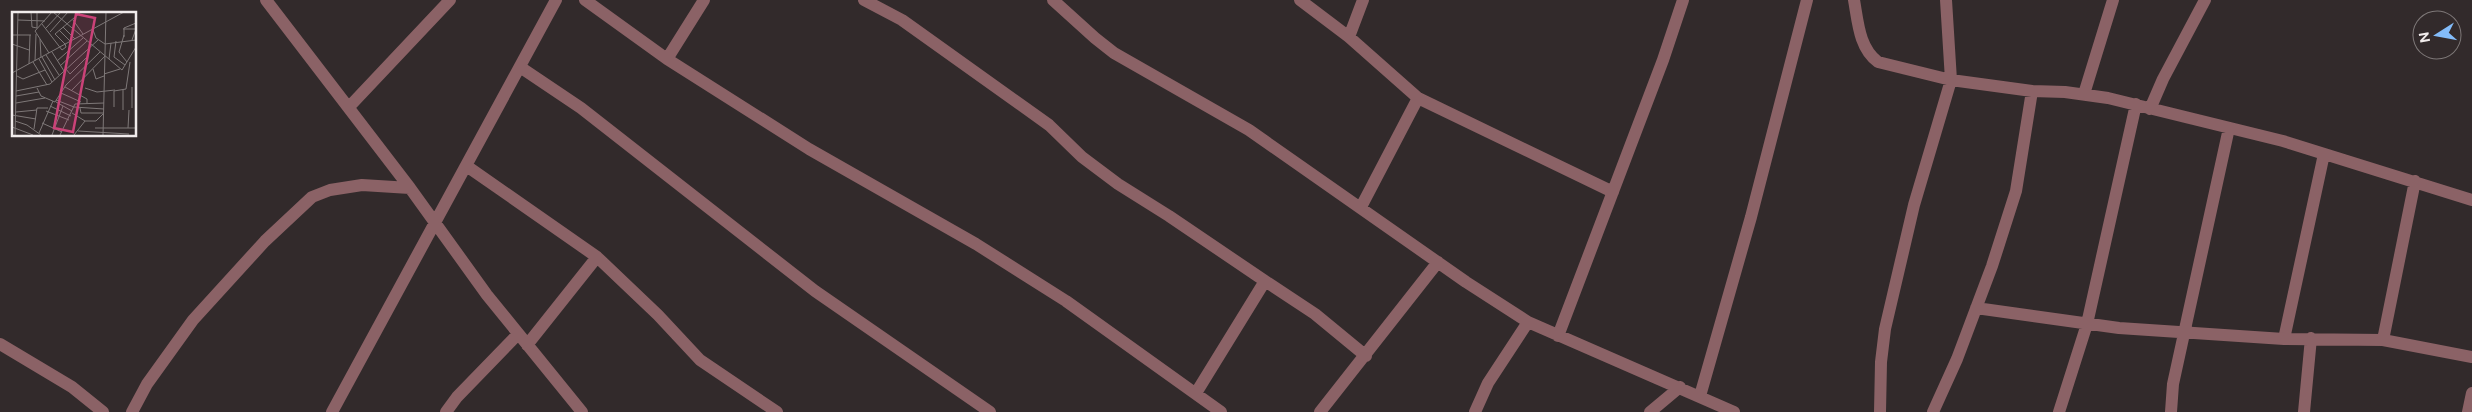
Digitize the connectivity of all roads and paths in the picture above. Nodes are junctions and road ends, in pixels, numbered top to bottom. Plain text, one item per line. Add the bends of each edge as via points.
1 (266, 0) edge
2 (450, 0) edge
3 (556, 0) edge
4 (585, 0) edge
5 (704, 0) edge
6 (864, 0) edge
7 (1053, 0) edge
8 (1300, 0) edge
9 (1363, 0) edge
10 (1683, 0) edge
11 (1807, 0) edge
12 (1854, 0) edge
13 (1946, 0) edge
14 (2113, 0) edge
15 (2205, 0) edge
16 (1349, 37) junction
17 (667, 59) junction
18 (520, 67) junction
19 (1951, 80) junction
20 (2032, 91) junction
21 (2084, 94) junction
22 (1418, 98) junction
23 (2136, 104) junction
24 (349, 107) junction
25 (2150, 109) junction
26 (2229, 128) junction
27 (2324, 154) junction
28 (468, 167) junction
29 (2416, 182) junction
30 (410, 188) junction
31 (1612, 192) junction
32 (2472, 200) edge
33 (1361, 207) junction
34 (434, 224) junction
35 (597, 257) junction
36 (1438, 262) junction
37 (1265, 281) junction
38 (1976, 308) junction
39 (1528, 322) junction
40 (2087, 324) junction
41 (2184, 332) junction
42 (518, 334) junction
43 (1558, 336) junction
44 (2311, 338) junction
45 (2284, 339) junction
46 (2383, 340) junction
47 (0, 344) edge
48 (526, 345) junction
49 (1366, 356) junction
50 (2472, 356) edge
51 (1680, 387) junction
52 (1196, 393) junction
53 (2472, 393) edge
54 (1700, 396) junction
55 (103, 412) edge
56 (132, 412) edge
57 (332, 412) edge
58 (446, 412) edge
59 (582, 412) edge
60 (777, 412) edge
61 (990, 412) edge
62 (1222, 412) edge
63 (1320, 412) edge
64 (1475, 412) edge
65 (1650, 412) edge
66 (1734, 412) edge
67 (1880, 412) edge
68 (1933, 412) edge
69 (2059, 412) edge
70 (2171, 412) edge
71 (2304, 412) edge
72 (2468, 412) edge

1 - 24 street
2 - 24 street
3 - 18 street
4 - 17 street
5 - 17 street
6 - 37 street via 902,20 1049,125 1082,157 1124,188
7 - 33 street via 1114,53 1249,130
8 - 16 street
9 - 16 street
10 - 31 street
11 - 54 street via 1751,217
12 - 19 street via 1860,31 1871,57 1878,62
13 - 19 street
14 - 21 street
15 - 25 street
16 - 22 street
17 - 52 street via 809,149 976,244 1066,301
18 - 28 street
18 - 61 street via 581,108 815,291
19 - 20 street
19 - 67 street via 1914,205 1887,320 1881,362
20 - 21 street
20 - 38 street via 2016,191
21 - 23 street
22 - 31 street
22 - 33 street
23 - 25 street
23 - 40 street
24 - 30 street
25 - 26 street
26 - 27 street
26 - 41 street
27 - 29 street
27 - 45 street
28 - 34 street
28 - 35 street
29 - 32 street
29 - 46 street
30 - 34 street
30 - 56 street via 362,185 330,190 312,197 265,241 193,320 146,384
31 - 43 street
33 - 36 street
34 - 42 street
34 - 57 street
35 - 48 street
35 - 60 street via 700,360
36 - 39 street
36 - 49 street
37 - 49 street via 1315,314
37 - 52 street
38 - 40 street
38 - 68 street
39 - 43 street
39 - 64 street via 1488,383
40 - 41 street
40 - 69 street
41 - 45 street
41 - 70 street via 2173,384
42 - 48 street
42 - 58 street
43 - 51 street
44 - 45 street
44 - 46 street
44 - 71 street
46 - 50 street
47 - 55 street via 72,387
48 - 59 street
49 - 63 street
51 - 54 street
51 - 65 street
52 - 62 street
53 - 72 street
54 - 66 street

